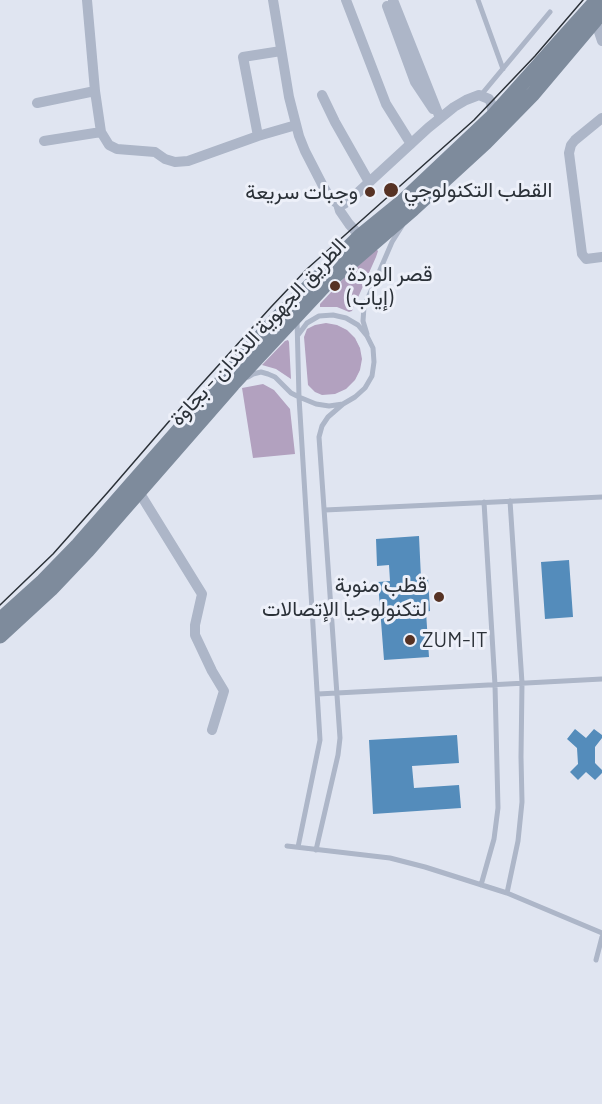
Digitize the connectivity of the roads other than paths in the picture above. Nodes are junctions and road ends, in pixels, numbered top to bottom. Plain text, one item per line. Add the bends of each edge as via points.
1 (87, 0) edge
2 (273, 0) edge
3 (346, 0) edge
4 (478, 0) edge
5 (597, 0) edge
6 (390, 3) edge
7 (550, 12) dead end
8 (598, 16) edge
9 (602, 41) edge
10 (281, 51) junction
11 (503, 69) junction
12 (95, 91) junction
13 (322, 95) dead end
14 (481, 95) junction
15 (37, 103) dead end
16 (439, 115) junction
17 (493, 116) junction
18 (602, 118) edge
19 (296, 125) junction
20 (101, 132) junction
21 (258, 136) junction
22 (44, 141) dead end
23 (485, 142) junction
24 (411, 144) junction
25 (369, 182) junction
26 (338, 204) junction
27 (413, 209) junction
28 (364, 241) junction
29 (602, 257) edge
30 (306, 287) junction
31 (297, 314) junction
32 (278, 316) junction
33 (319, 316) junction
34 (298, 335) junction
35 (367, 336) junction
36 (233, 384) junction
37 (299, 397) junction
38 (343, 404) junction
39 (139, 492) junction
40 (602, 497) edge
41 (510, 501) junction
42 (484, 502) junction
43 (325, 510) junction
44 (0, 620) edge
45 (0, 636) edge
46 (602, 679) edge
47 (522, 683) junction
48 (495, 685) junction
49 (337, 693) junction
50 (318, 694) junction
51 (212, 730) dead end
52 (287, 846) dead end
53 (298, 847) junction
54 (316, 849) junction
55 (482, 885) junction
56 (507, 893) junction
57 (602, 935) edge
58 (596, 960) dead end

1 - 12 street
2 - 10 street
3 - 24 street via 386,104
4 - 11 lane
5 - 17 main road, الطريق الجهوية الدندان - بجاوة
6 - 16 street via 415,82
7 - 11 lane
8 - 9 street
8 - 23 main road, الطريق الجهوية الدندان - بجاوة via 533,94
10 - 19 street
10 - 21 street via 243,57
11 - 14 lane
12 - 15 street
12 - 20 street
13 - 25 street
14 - 16 street
14 - 17 street via 490,101
16 - 24 street
17 - 23 street via 495,124
17 - 28 main road, الطريق الجهوية الدندان - بجاوة
18 - 29 street via 571,144 569,153 582,254 586,259
19 - 21 street
19 - 26 street via 323,186
20 - 21 street via 109,145 117,149 155,152 175,162
20 - 22 street
23 - 27 main road, الطريق الجهوية الدندان - بجاوة
24 - 25 street
25 - 26 street via 344,204
26 - 28 street
27 - 28 main road, الطريق الجهوية الدندان - بجاوة
27 - 35 lane via 392,242 364,307
28 - 30 main road, الطريق الجهوية الدندان - بجاوة
28 - 31 main road, الطريق الجهوية الدندان - بجاوة
30 - 31 lane
30 - 32 main road, الطريق الجهوية الدندان - بجاوة
31 - 32 lane
31 - 33 lane
31 - 34 lane
31 - 36 main road, الطريق الجهوية الدندان - بجاوة
32 - 44 main road, الطريق الجهوية الدندان - بجاوة via 78,545
33 - 34 lane via 307,322
33 - 35 lane via 346,318
34 - 37 lane
35 - 38 lane via 373,348 372,376 355,398
36 - 37 lane via 261,372 275,377
36 - 39 main road, الطريق الجهوية الدندان - بجاوة
37 - 38 lane via 316,404
37 - 50 lane
38 - 43 lane via 328,417 319,437
39 - 45 main road, الطريق الجهوية الدندان - بجاوة via 51,589
39 - 51 street via 202,594 195,634 224,691
40 - 41 lane
41 - 42 lane
41 - 47 lane
42 - 43 lane
42 - 48 lane
43 - 49 lane
46 - 47 lane
47 - 48 lane
47 - 56 lane via 522,802
48 - 49 lane
48 - 55 lane via 498,808
49 - 50 lane
49 - 54 lane via 338,755
50 - 53 lane via 320,740
52 - 53 lane
53 - 54 lane
54 - 55 lane via 390,858
55 - 56 lane
56 - 57 lane
57 - 58 lane

